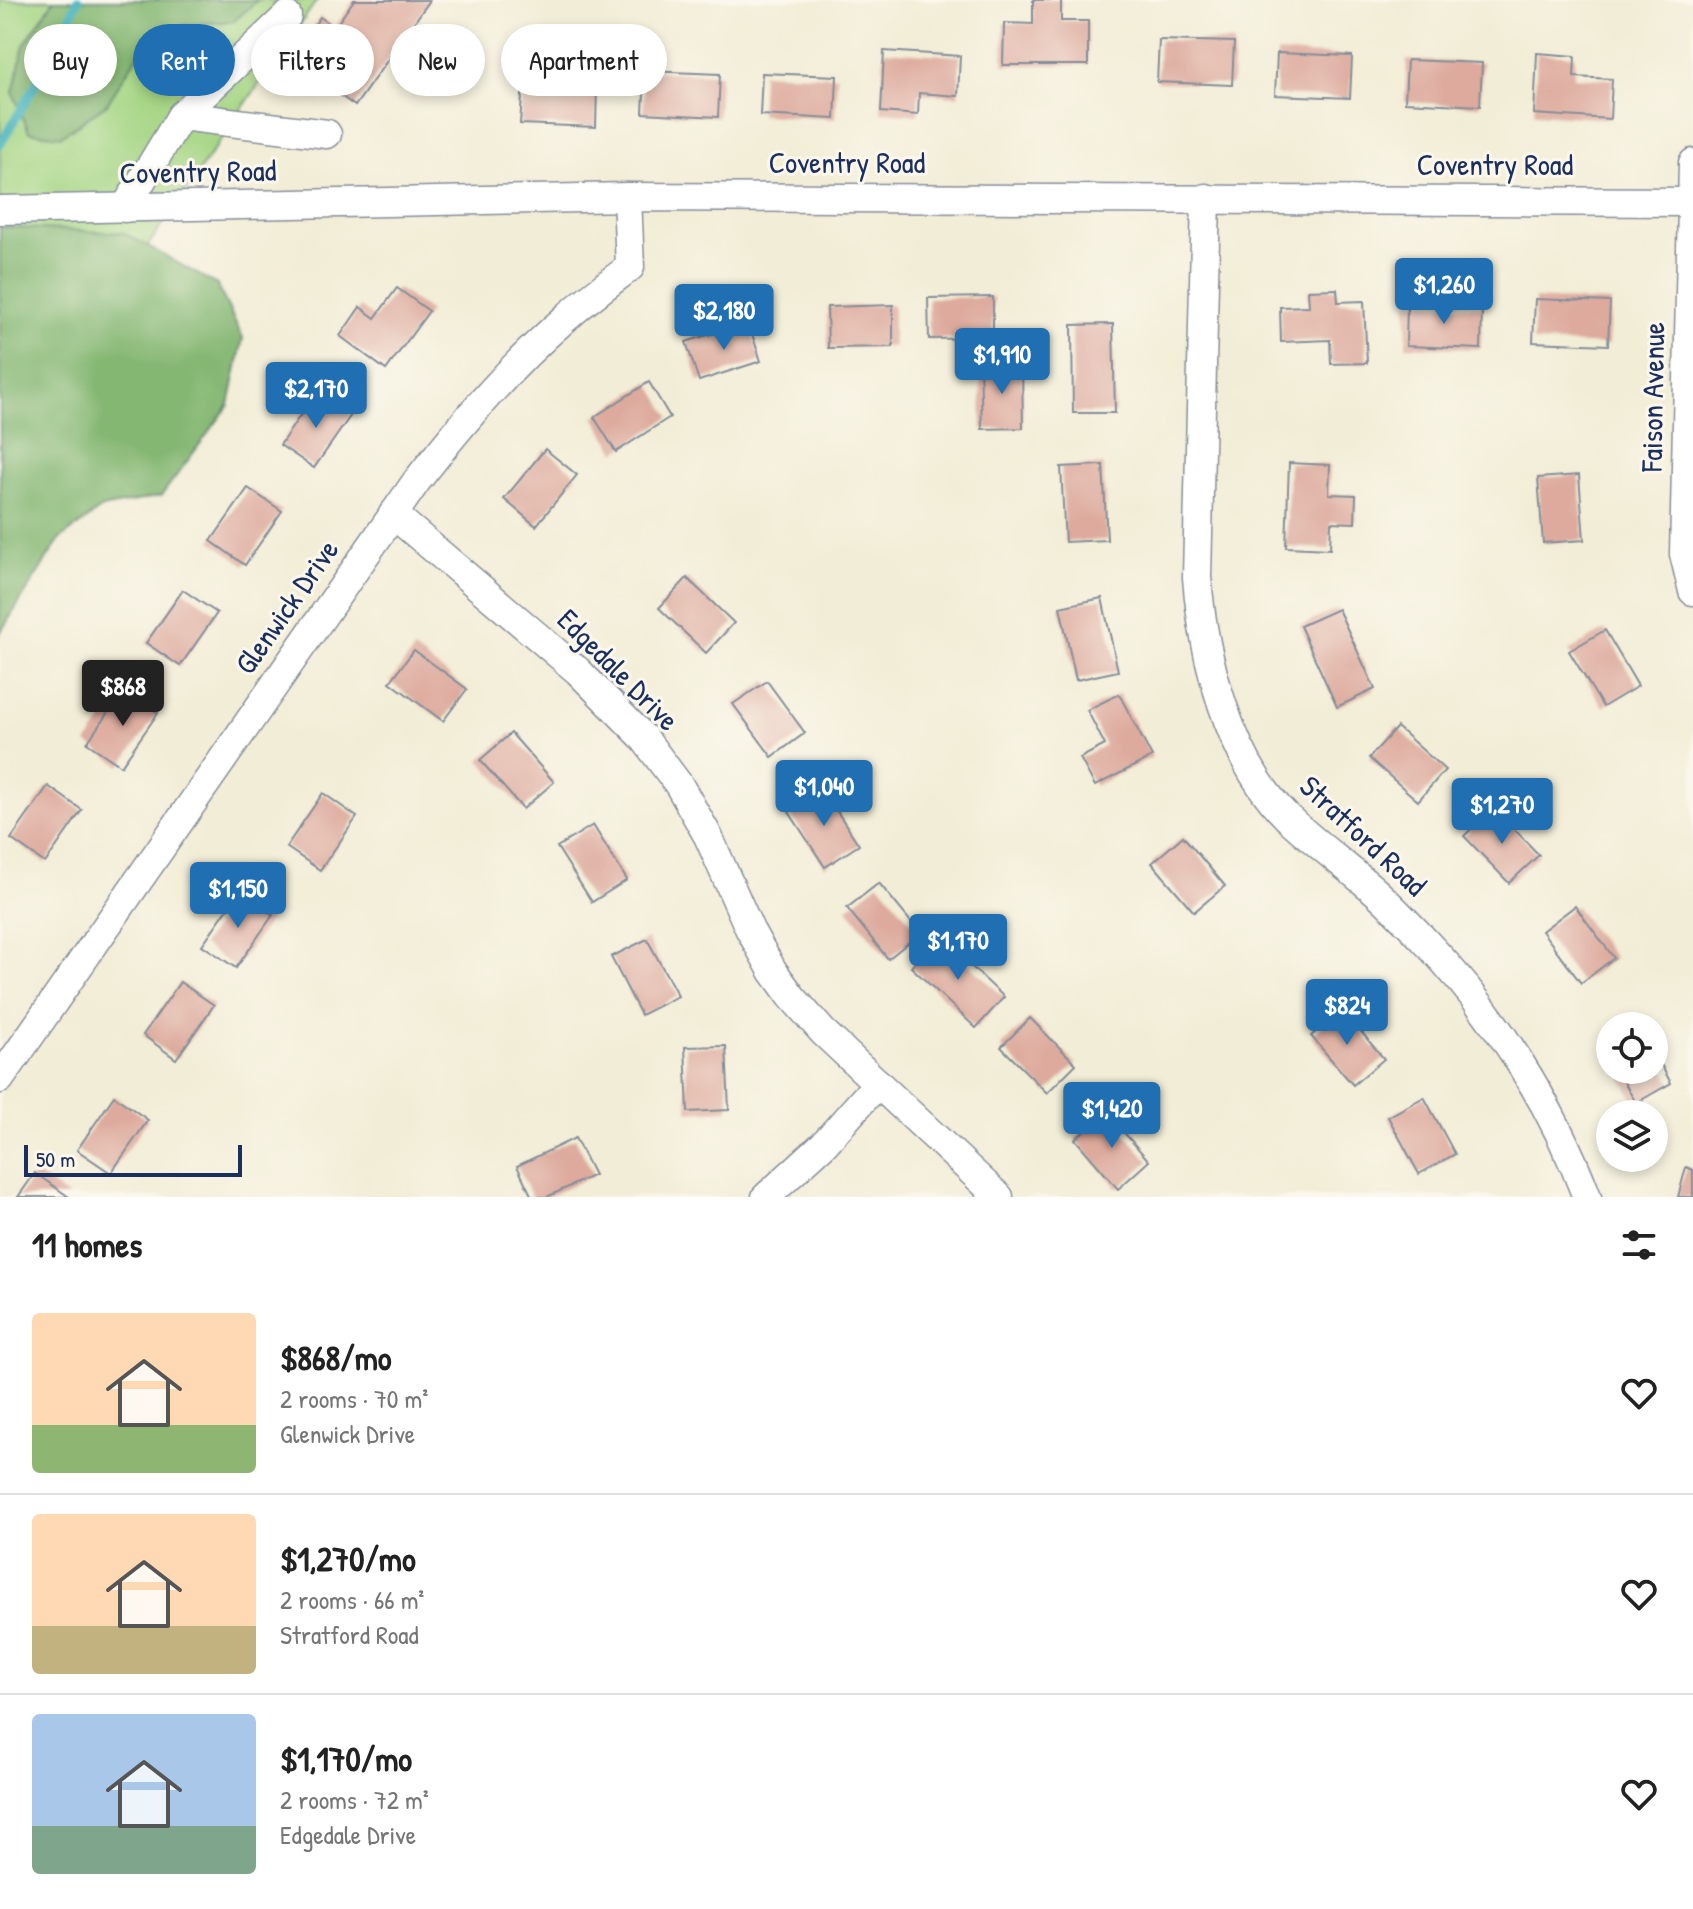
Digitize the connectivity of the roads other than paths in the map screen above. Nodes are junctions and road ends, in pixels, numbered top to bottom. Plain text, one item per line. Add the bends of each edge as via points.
1 (287, 16) dead end
2 (181, 116) junction
3 (327, 134) dead end
4 (1693, 163) edge
5 (627, 197) junction
6 (1206, 198) junction
7 (1692, 202) edge
8 (125, 208) junction
9 (0, 210) edge
10 (393, 514) junction
11 (1693, 591) edge
12 (0, 1079) edge
13 (878, 1083) junction
14 (766, 1197) edge
15 (999, 1197) edge
16 (1587, 1197) edge

1 - 2 street
2 - 3 street
2 - 8 street
4 - 7 street, Faison Avenue
5 - 6 street, Coventry Road
5 - 8 street, Coventry Road
5 - 10 street, Glenwick Drive via 630,267 509,371
6 - 7 street, Coventry Road
6 - 16 street, Stratford Road via 1197,577 1209,662 1223,707 1242,750 1286,815 1377,893 1476,1001 1552,1117
7 - 11 street, Faison Avenue via 1684,554
8 - 9 street, Coventry Road
10 - 12 street, Glenwick Drive
10 - 13 street, Edgedale Drive via 578,671 643,737 708,836 773,971 823,1032
13 - 14 street via 824,1144
13 - 15 street, Edgedale Drive

